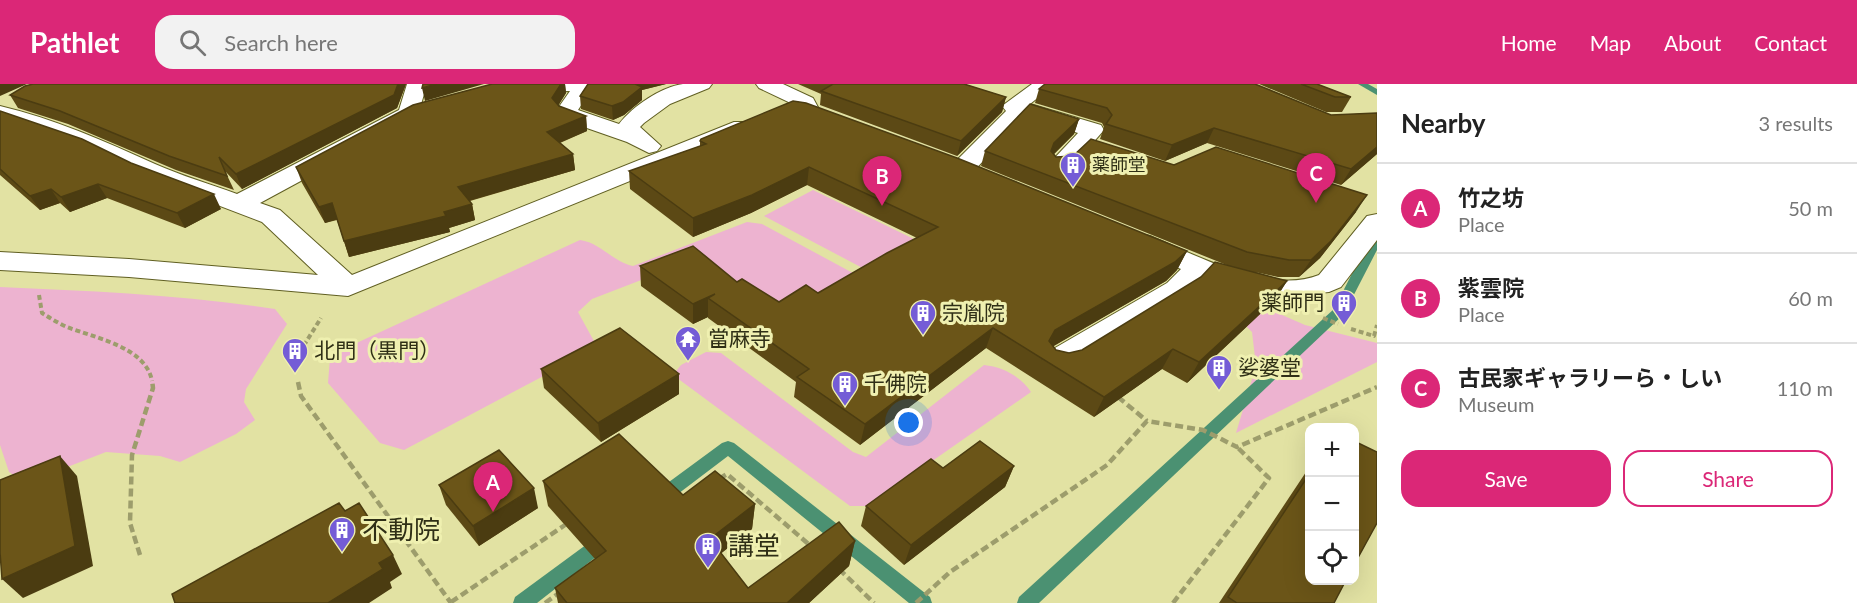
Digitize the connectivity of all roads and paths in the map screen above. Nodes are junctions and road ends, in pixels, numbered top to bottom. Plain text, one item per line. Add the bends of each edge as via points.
1 (417, 84) edge
2 (702, 84) edge
3 (766, 84) edge
4 (1045, 84) edge
5 (504, 86) edge
6 (990, 98) edge
7 (6, 106) edge
8 (1017, 107) junction
9 (635, 137) junction
10 (665, 157) junction
11 (1060, 165) edge
12 (962, 169) edge
13 (237, 205) junction
14 (1373, 212) edge
15 (1114, 231) edge
16 (0, 261) edge
17 (52, 264) junction
18 (1200, 266) junction
19 (348, 287) junction
20 (324, 312) dead end
21 (1321, 317) dead end
22 (1338, 324) dead end
23 (1377, 325) edge
24 (1351, 329) dead end
25 (1060, 360) edge
26 (291, 366) dead end
27 (298, 382) dead end
28 (1377, 387) edge
29 (1237, 447) junction
30 (718, 481) edge
31 (565, 525) edge
32 (815, 549) edge
33 (140, 555) dead end
34 (833, 564) edge
35 (563, 591) edge
36 (451, 603) edge
37 (545, 603) edge
38 (874, 603) edge
39 (916, 603) edge
40 (1173, 603) edge

1 - 13 street via 419,111
2 - 9 street via 637,116 628,126
3 - 10 street via 806,102 820,116 789,108
4 - 8 street
5 - 9 street via 580,85 583,87 567,111 569,114
6 - 8 street
7 - 13 street
8 - 11 street via 1093,129 1092,146
8 - 12 street
9 - 10 street
10 - 19 street
13 - 19 street via 271,216
14 - 18 street via 1330,281 1318,286 1273,289
15 - 18 street
16 - 17 street
17 - 19 street
17 - 33 path via 38,292 42,313 64,326 111,343 138,358 150,372 153,388 132,455 130,523
18 - 25 street via 1178,289
20 - 26 path
21 - 22 path
23 - 24 path via 1374,336
27 - 36 path via 301,396
28 - 29 path
29 - 39 path via 1203,430 1147,421 1107,465 950,572
29 - 40 path via 1269,478
30 - 32 path via 727,474
31 - 36 path
34 - 38 path
35 - 37 path

